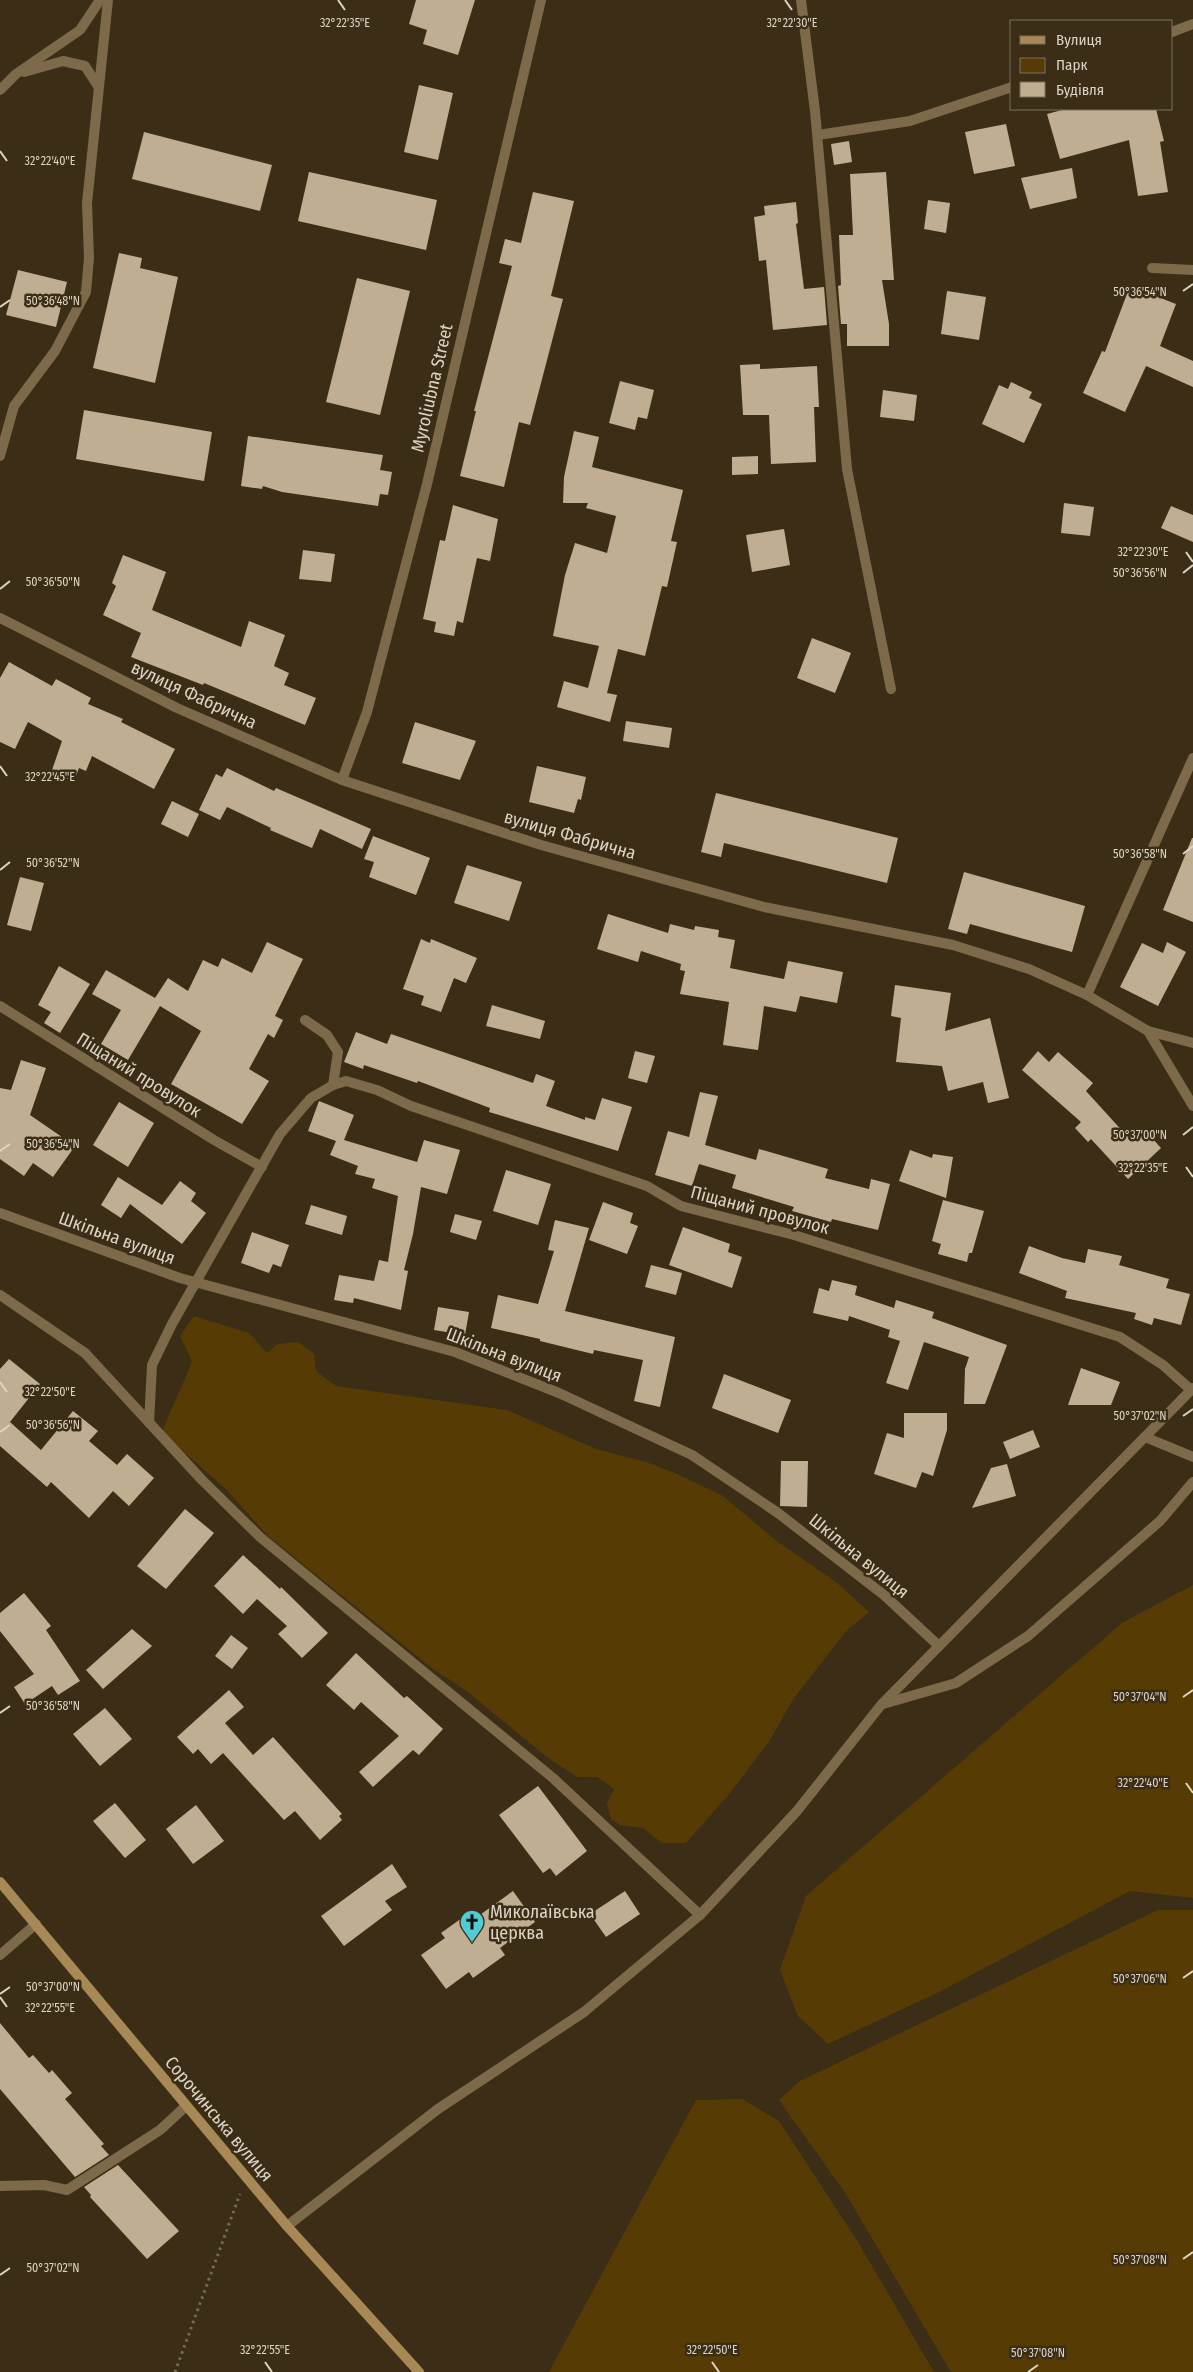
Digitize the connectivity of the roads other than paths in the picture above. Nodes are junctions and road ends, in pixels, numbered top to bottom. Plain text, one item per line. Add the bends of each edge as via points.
1 (100, 0) edge
2 (108, 0) edge
3 (541, 0) edge
4 (801, 0) edge
5 (1193, 24) edge
6 (1173, 32) edge
7 (16, 74) junction
8 (98, 86) junction
9 (1010, 88) edge
10 (0, 90) edge
11 (818, 135) junction
12 (1152, 268) dead end
13 (1193, 270) edge
14 (0, 456) edge
15 (0, 618) edge
16 (891, 688) dead end
17 (1193, 758) edge
18 (342, 780) junction
19 (1087, 995) junction
20 (0, 1006) edge
21 (305, 1020) dead end
22 (1148, 1030) junction
23 (1193, 1043) edge
24 (333, 1085) junction
25 (1193, 1106) edge
26 (262, 1167) junction
27 (0, 1213) edge
28 (198, 1282) junction
29 (0, 1295) edge
30 (1192, 1389) edge
31 (150, 1423) junction
32 (1145, 1437) junction
33 (1193, 1457) edge
34 (1193, 1482) edge
35 (939, 1646) junction
36 (881, 1705) junction
37 (0, 1882) edge
38 (700, 1915) junction
39 (36, 1924) junction
40 (0, 1955) edge
41 (186, 2106) junction
42 (0, 2186) edge
43 (287, 2226) junction
44 (419, 2372) edge

1 - 7 street via 80,30
2 - 8 street
3 - 18 street, Myroliubna Street via 427,484 367,712
4 - 11 street
5 - 6 street
7 - 8 street via 63,61 85,66
7 - 10 street
8 - 14 street via 87,203 89,258 86,292 55,351 14,406
9 - 11 street via 910,120
11 - 16 street via 847,469
12 - 13 street
15 - 18 street, вулиця Фабрична via 177,708
17 - 19 street
18 - 19 street, вулиця Фабрична via 540,845 764,907 953,944 1029,969
19 - 22 street, вулиця Фабрична
20 - 26 street, Піщаний провулок
21 - 24 street via 327,1035 338,1052
22 - 23 street, вулиця Фабрична
22 - 25 street, вулиця Фабрична
24 - 26 street, Піщаний провулок via 311,1098 280,1134
24 - 30 street, Піщаний провулок via 346,1081 377,1090 411,1106 647,1186 681,1206 794,1235 1120,1337
26 - 28 street, Піщаний провулок
27 - 28 street, Шкільна вулиця
28 - 31 street, Піщаний провулок via 152,1365
28 - 35 street, Шкільна вулиця via 455,1352 559,1393 692,1455 778,1513 884,1595
29 - 31 street via 85,1353
30 - 32 street
31 - 38 street via 260,1538 552,1778
32 - 33 street
32 - 35 street
34 - 36 street via 1160,1521 1028,1636 956,1683
35 - 36 street
36 - 38 street via 797,1811
37 - 39 main road, Сорочинська вулиця
38 - 43 street via 584,2012 438,2109
39 - 40 street
39 - 41 main road, Сорочинська вулиця
41 - 42 street via 160,2130 67,2190 44,2185
41 - 43 main road, Сорочинська вулиця
43 - 44 main road, Сорочинська вулиця

